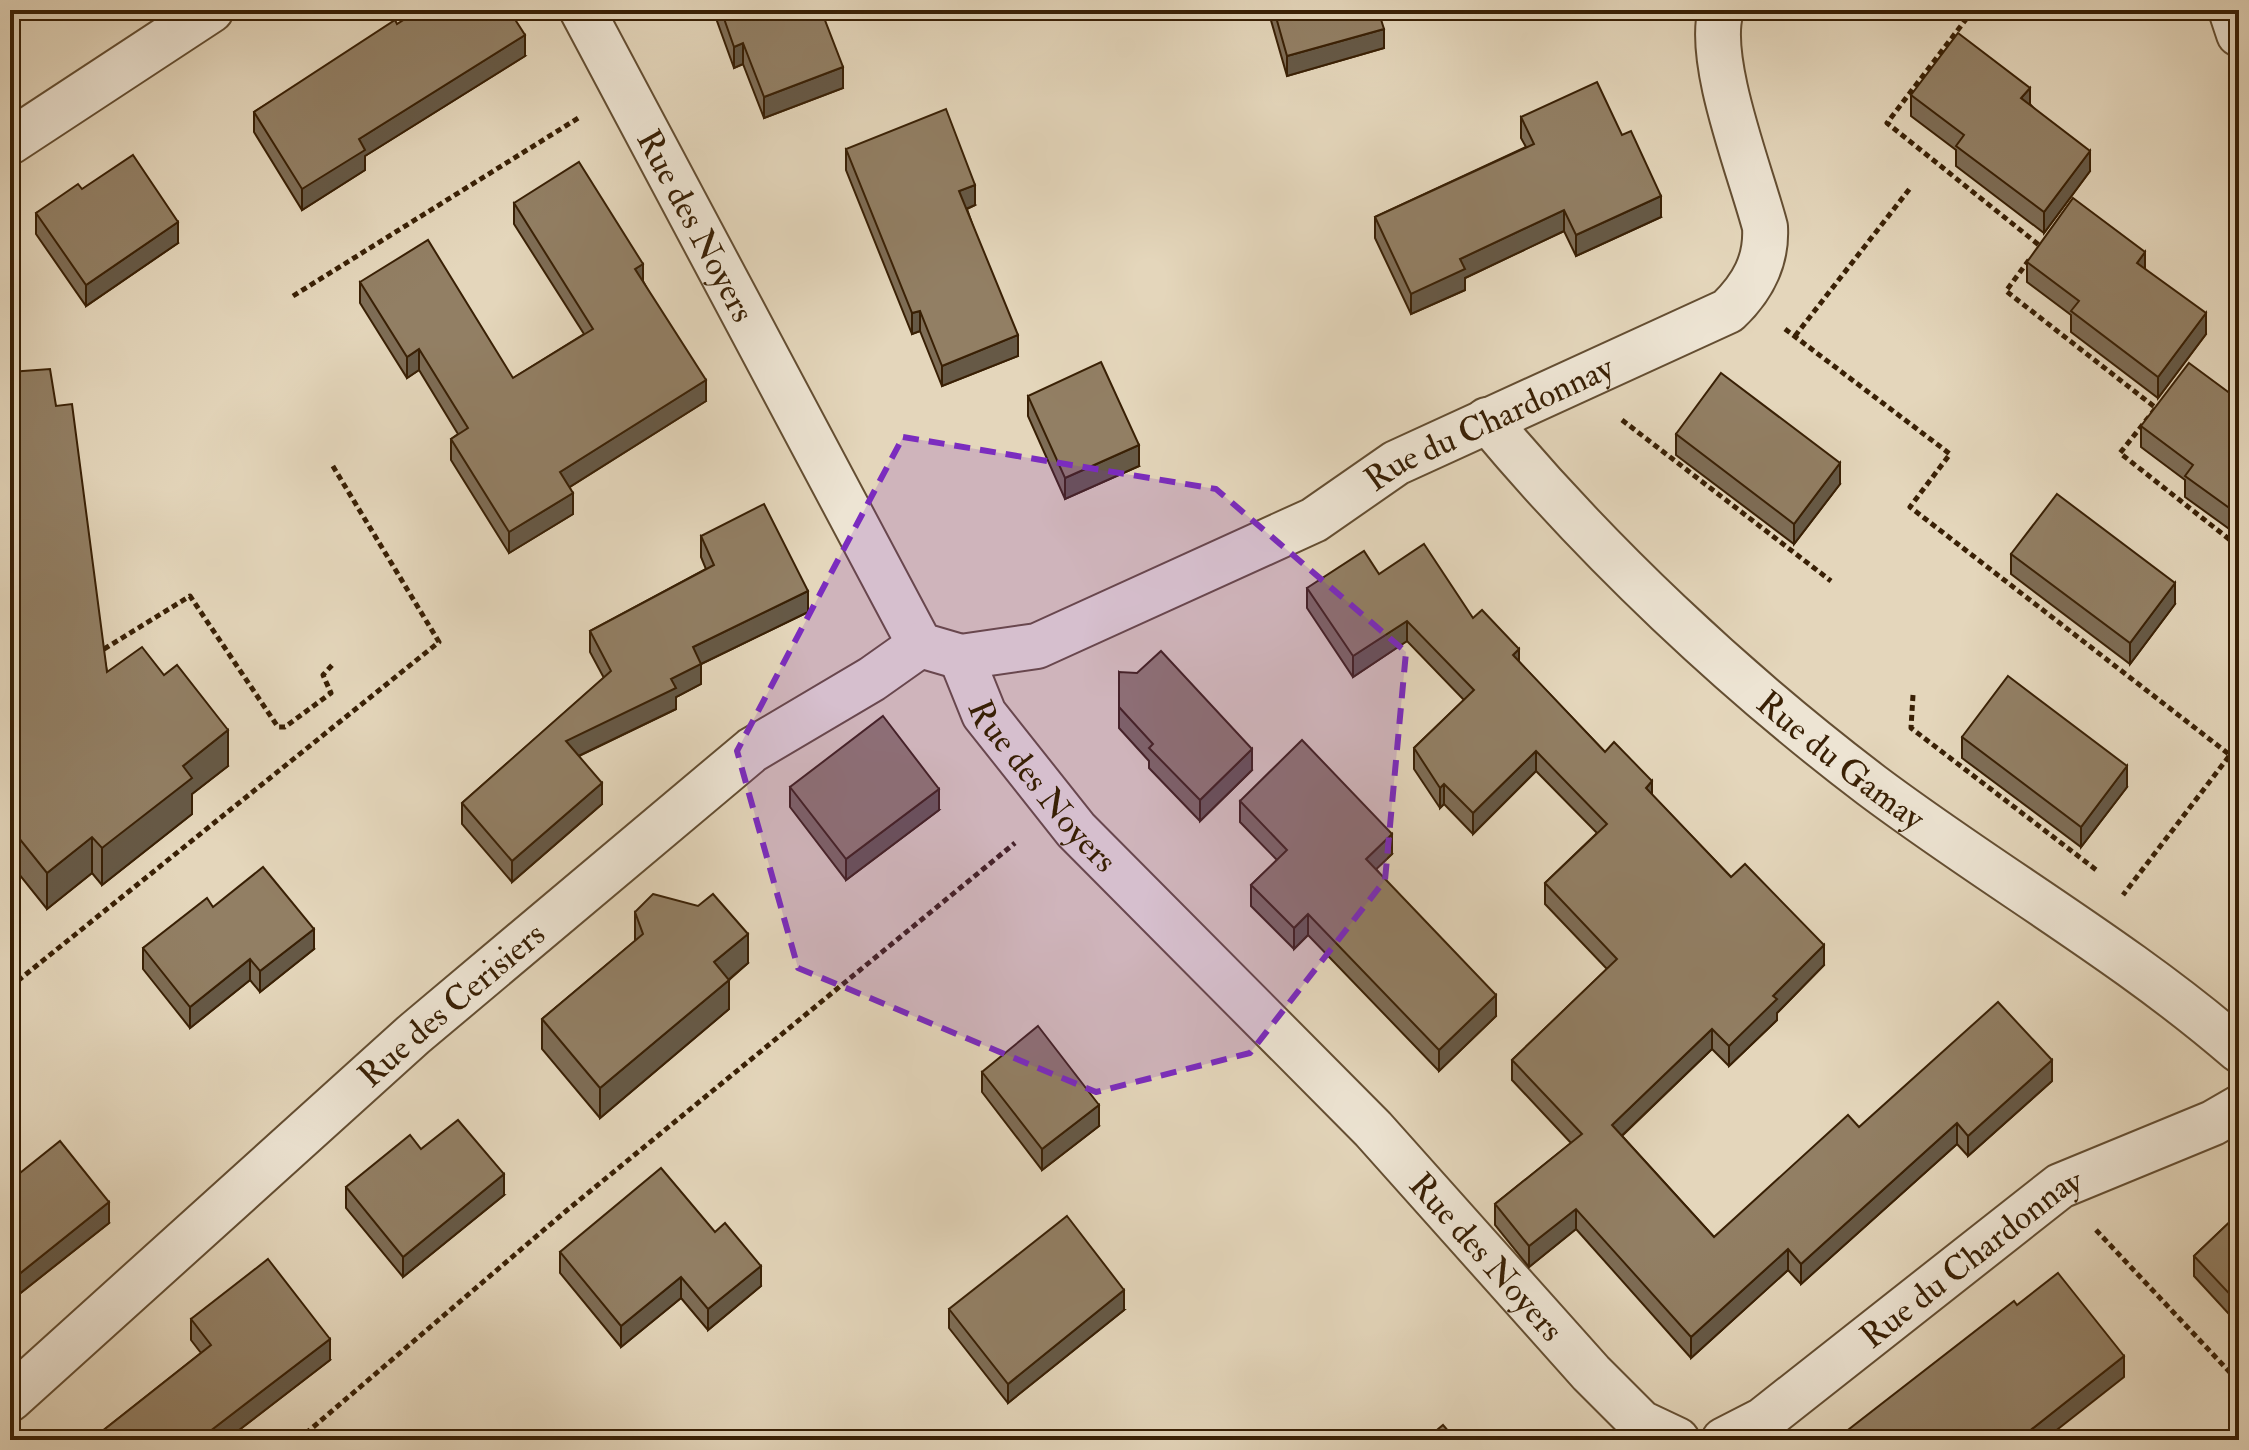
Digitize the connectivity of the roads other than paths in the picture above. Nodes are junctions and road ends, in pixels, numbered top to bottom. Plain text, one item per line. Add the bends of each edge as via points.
1 (211, 10) edge
2 (582, 10) edge
3 (1721, 10) edge
4 (2231, 10) edge
5 (2239, 34) edge
6 (10, 142) edge
7 (1487, 420) junction
8 (940, 651) junction
9 (2239, 1050) edge
10 (2239, 1108) edge
11 (10, 1399) edge
12 (1677, 1440) edge
13 (1724, 1440) edge

1 - 6 street
2 - 8 street, Rue des Noyers
3 - 7 street, Rue du Chardonnay via 1721,69 1765,227 1760,267 1728,311
4 - 5 street
7 - 8 street, Rue du Chardonnay via 1396,463 1314,520 1037,646
7 - 9 street, Rue du Gamay via 1544,489 1734,672 1871,785
8 - 11 street, Rue des Cerisiers via 872,679 752,750 413,1035
8 - 12 street, Rue des Noyers via 1076,830 1373,1129 1591,1373 1641,1423
10 - 13 street, Rue du Chardonnay via 2060,1186 1763,1420

